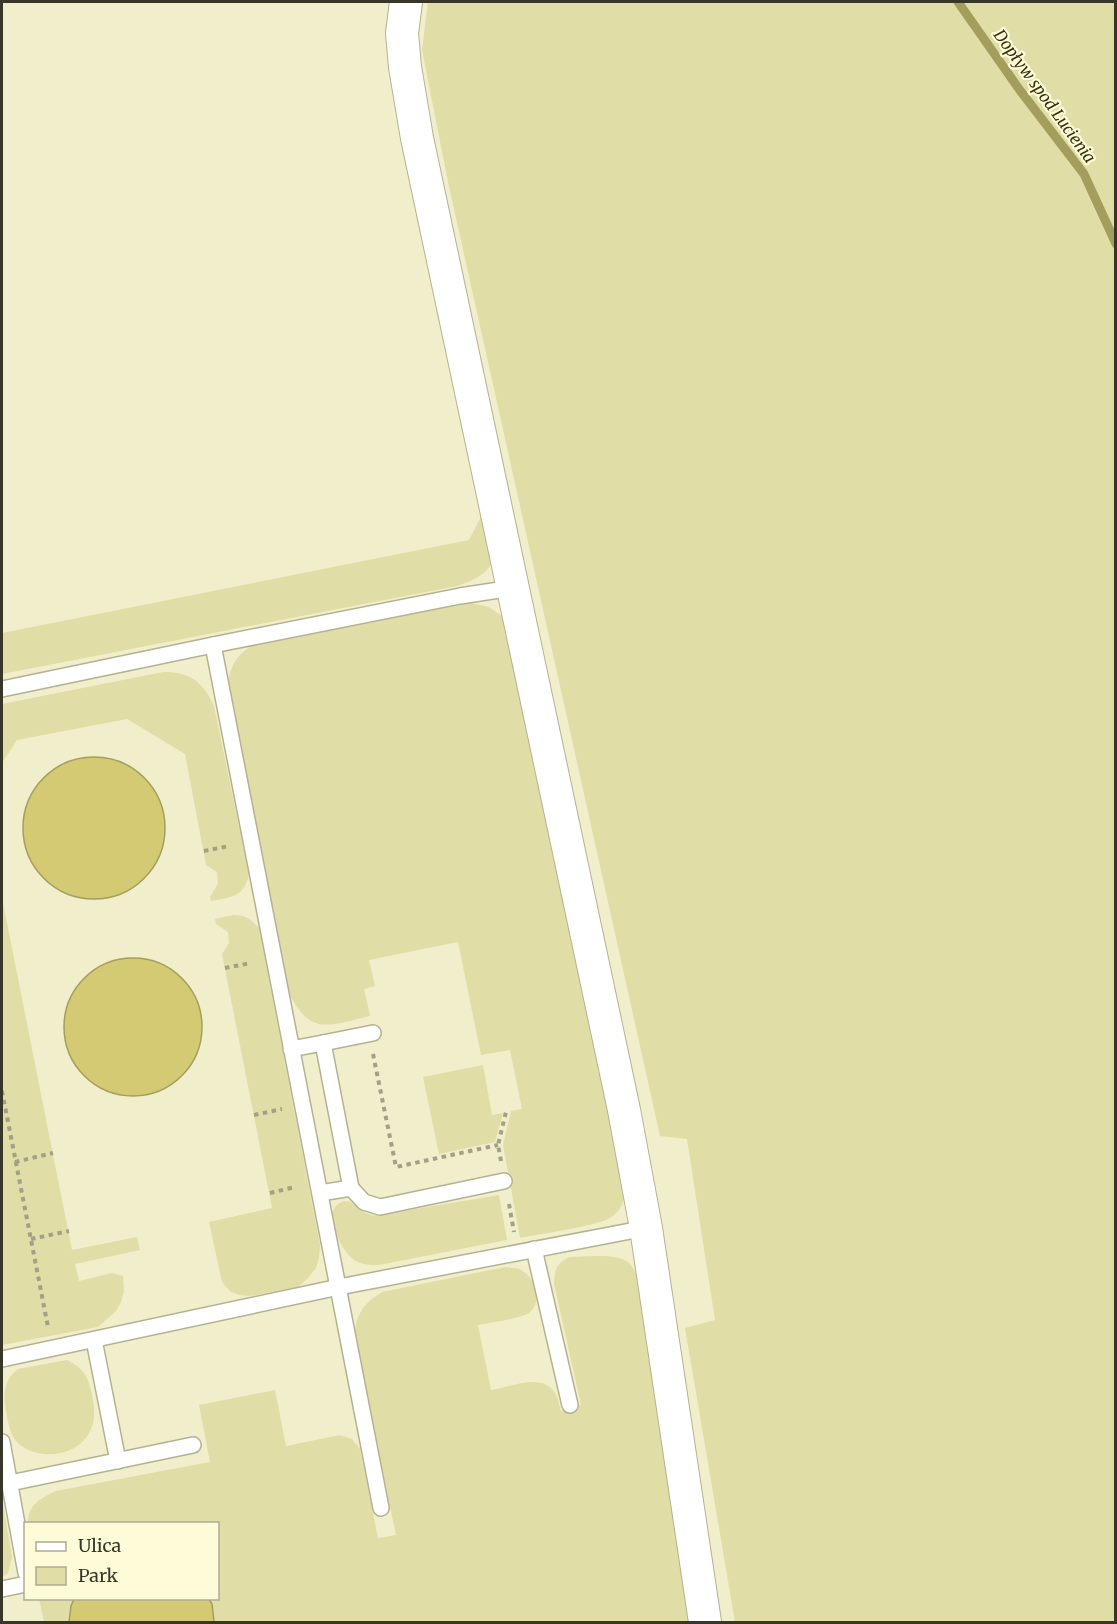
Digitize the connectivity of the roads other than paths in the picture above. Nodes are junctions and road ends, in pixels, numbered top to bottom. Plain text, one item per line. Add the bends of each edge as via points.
1 (406, 2) edge
2 (512, 588) junction
3 (213, 645) junction
4 (2, 689) edge
5 (371, 1033) road end
6 (323, 1043) junction
7 (291, 1049) junction
8 (504, 1181) dead end
9 (351, 1188) junction
10 (320, 1193) junction
11 (646, 1228) junction
12 (534, 1249) junction
13 (339, 1287) junction
14 (94, 1340) junction
15 (2, 1359) edge
16 (570, 1405) dead end
17 (2, 1442) edge
18 (194, 1445) dead end
19 (117, 1461) junction
20 (10, 1483) junction
21 (381, 1508) dead end
22 (24, 1562) edge
23 (24, 1584) edge
24 (2, 1589) edge
25 (705, 1623) edge

1 - 2 street via 402,33 417,138
2 - 3 lane
2 - 11 street
3 - 4 lane
3 - 7 lane
5 - 6 lane
6 - 7 lane
6 - 9 lane
7 - 10 lane
8 - 9 lane via 380,1207 364,1202
9 - 10 lane
10 - 13 lane
11 - 12 lane
11 - 25 street
12 - 13 lane
12 - 16 lane
13 - 14 lane
13 - 21 lane
14 - 15 lane
14 - 19 lane
17 - 20 lane
18 - 19 lane
19 - 20 lane
20 - 22 lane
23 - 24 lane

